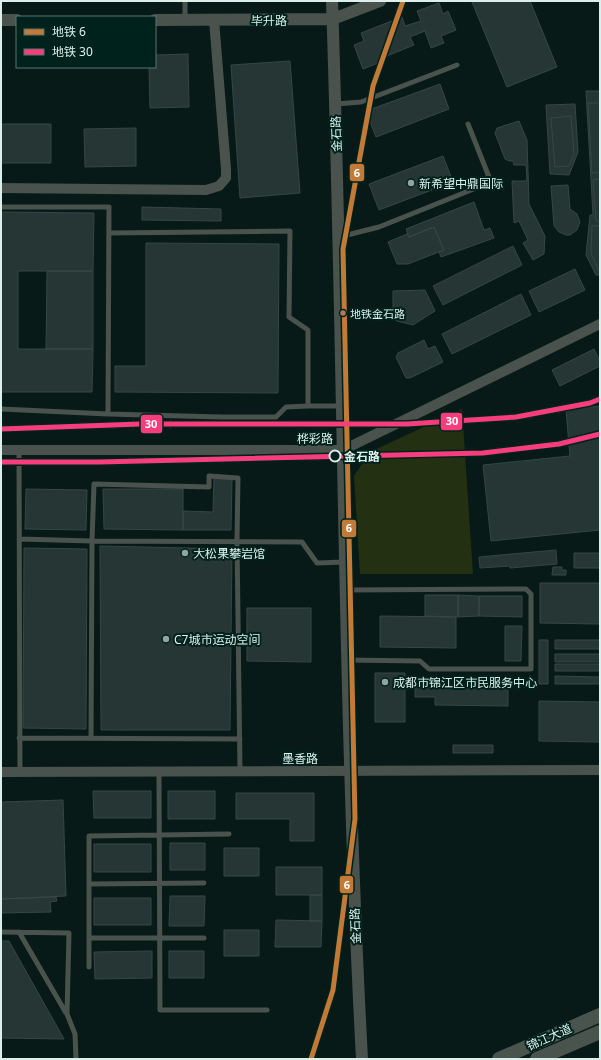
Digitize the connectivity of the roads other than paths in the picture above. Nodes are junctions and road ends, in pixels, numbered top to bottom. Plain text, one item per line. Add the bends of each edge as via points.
1 (185, 1) edge
2 (332, 1) edge
3 (380, 1) edge
4 (1, 20) edge
5 (16, 20) edge
6 (156, 20) edge
7 (185, 20) junction
8 (214, 20) junction
9 (333, 20) junction
10 (457, 65) dead end
11 (335, 104) junction
12 (468, 124) dead end
13 (1, 188) edge
14 (1, 207) edge
15 (109, 233) junction
16 (339, 237) junction
17 (600, 324) edge
18 (308, 406) junction
19 (342, 406) junction
20 (1, 409) edge
21 (108, 414) junction
22 (1, 450) edge
23 (19, 450) junction
24 (343, 450) junction
25 (19, 539) junction
26 (92, 541) junction
27 (237, 541) junction
28 (345, 562) junction
29 (346, 590) junction
30 (347, 660) junction
31 (19, 738) junction
32 (91, 738) junction
33 (240, 739) junction
34 (350, 770) junction
35 (600, 770) edge
36 (159, 771) junction
37 (240, 771) junction
38 (1, 772) edge
39 (20, 772) junction
40 (229, 834) dead end
41 (159, 835) junction
42 (159, 883) junction
43 (204, 883) dead end
44 (89, 884) junction
45 (1, 932) edge
46 (19, 932) junction
47 (89, 938) junction
48 (160, 938) junction
49 (204, 938) dead end
50 (89, 967) dead end
51 (267, 1010) dead end
52 (67, 1014) junction
53 (600, 1015) edge
54 (600, 1032) edge
55 (76, 1059) edge
56 (362, 1059) edge
57 (499, 1059) edge
58 (537, 1059) edge

1 - 7 lane
2 - 9 street, 金石路
3 - 9 street, 毕升路
4 - 5 street
6 - 7 street, 毕升路
7 - 8 street, 毕升路
8 - 9 street, 毕升路
8 - 13 street via 226,168 226,178 219,186 206,190
9 - 11 street, 金石路
10 - 11 lane via 361,102
11 - 16 street, 金石路
12 - 16 lane via 491,182 379,227
14 - 15 lane via 109,207
15 - 18 lane via 290,231 289,316 308,330
15 - 21 lane
16 - 19 street, 金石路
17 - 24 street, 桦彩路
18 - 19 lane
18 - 21 lane via 286,406 276,417
19 - 24 street, 金石路
20 - 21 lane
22 - 23 street, 桦彩路
23 - 24 street, 桦彩路
23 - 25 lane
24 - 28 street, 金石路
25 - 26 lane
25 - 31 lane
26 - 27 lane
26 - 27 lane via 94,484 209,487 209,476 238,478
26 - 32 lane
27 - 28 lane via 302,542 317,563
27 - 33 lane
28 - 29 street, 金石路
29 - 30 street, 金石路
29 - 30 lane via 526,589 531,594 531,669 429,669 420,661
30 - 34 street, 金石路
31 - 32 lane
31 - 39 lane
32 - 33 lane
33 - 37 lane
34 - 35 street, 墨香路
34 - 37 street, 墨香路
34 - 56 street, 金石路
36 - 37 street, 墨香路
36 - 39 street, 墨香路
36 - 41 lane
38 - 39 street, 墨香路
40 - 41 lane
41 - 42 lane
41 - 44 lane via 89,836
42 - 43 lane
42 - 44 lane
42 - 48 lane
44 - 47 lane
45 - 46 lane
46 - 52 lane
46 - 52 lane via 69,933
47 - 48 lane
47 - 50 lane
48 - 49 lane
48 - 51 lane via 160,1010
52 - 55 lane via 75,1034
53 - 57 main road, 锦江大道
54 - 58 main road, 锦江大道

